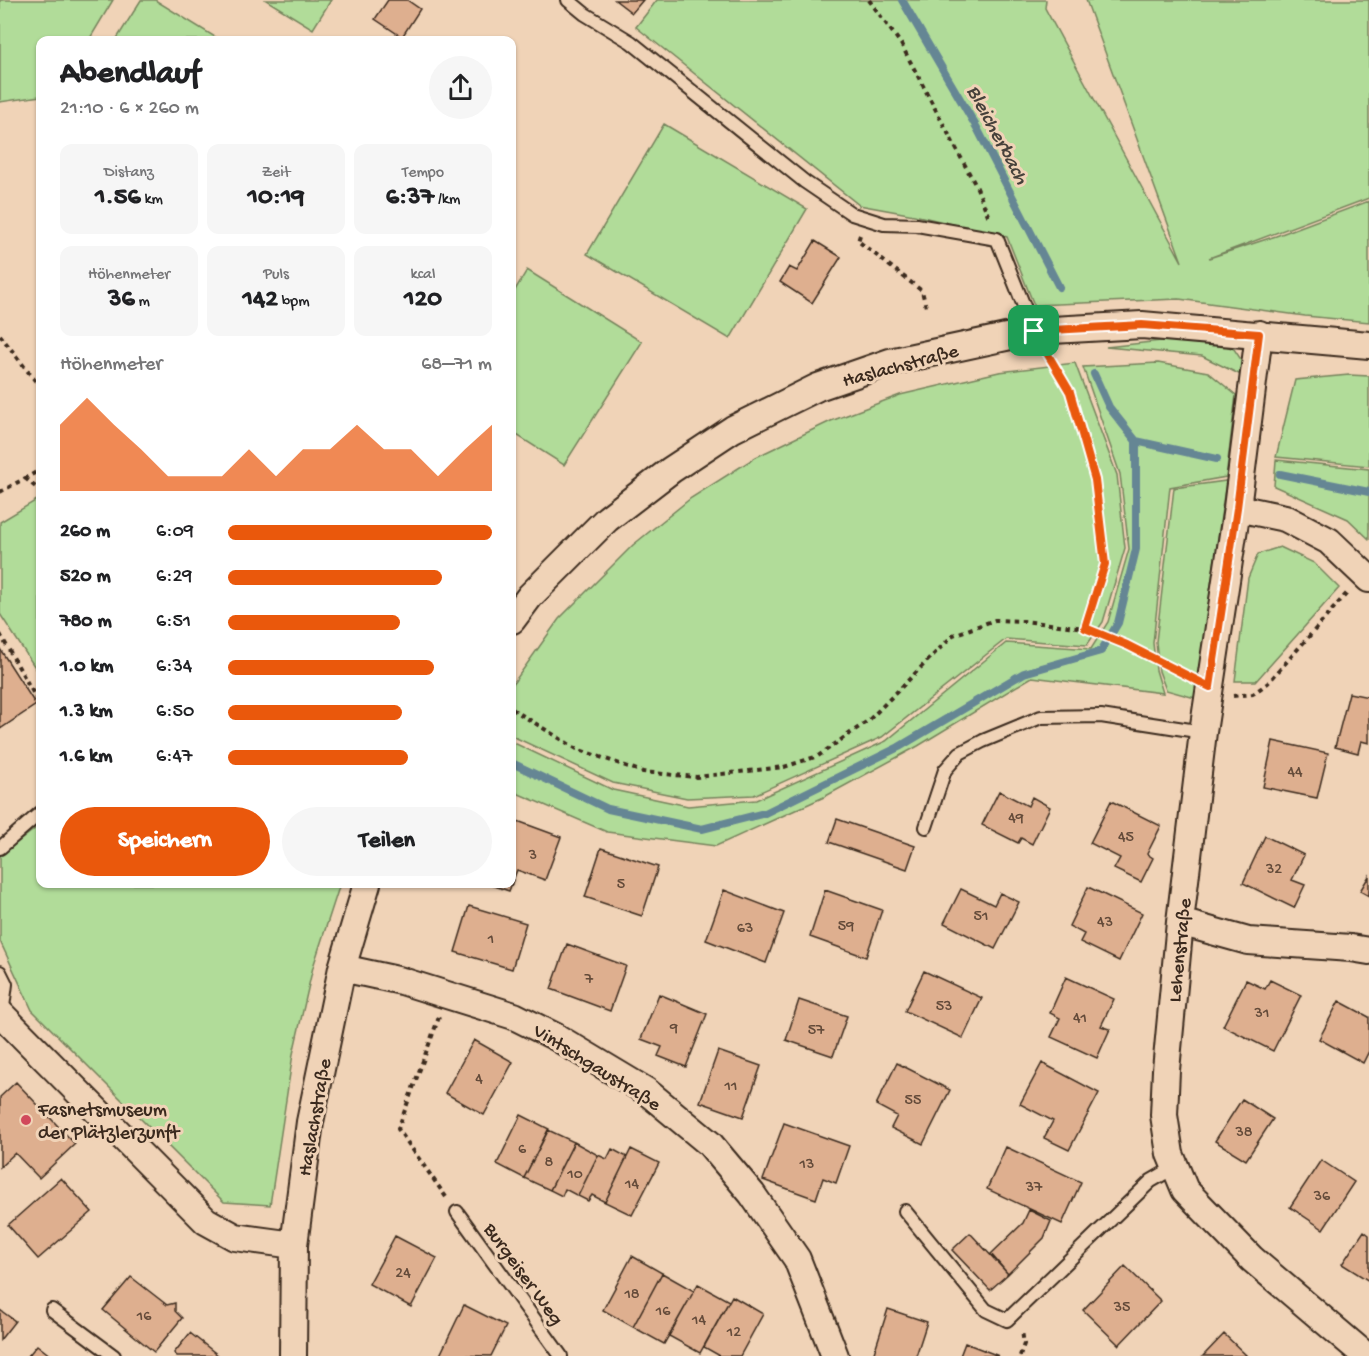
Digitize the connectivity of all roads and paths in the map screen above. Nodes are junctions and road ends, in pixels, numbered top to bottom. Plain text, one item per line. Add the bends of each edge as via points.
1 (568, 0) edge
2 (869, 0) edge
3 (865, 218) junction
4 (998, 239) junction
5 (926, 307) dead end
6 (1034, 331) junction
7 (1259, 334) junction
8 (0, 335) edge
9 (1369, 345) edge
10 (36, 382) edge
11 (36, 472) edge
12 (25, 478) junction
13 (36, 488) edge
14 (0, 492) edge
15 (1237, 508) junction
16 (1368, 577) edge
17 (516, 615) edge
18 (1085, 628) junction
19 (0, 634) edge
20 (1210, 687) junction
21 (36, 698) edge
22 (516, 711) edge
23 (1203, 732) junction
24 (36, 816) edge
25 (926, 826) dead end
26 (0, 848) edge
27 (366, 888) edge
28 (1180, 922) junction
29 (1369, 951) edge
30 (342, 968) junction
31 (0, 972) edge
32 (448, 994) junction
33 (1, 1014) edge
34 (1175, 1167) junction
35 (905, 1211) dead end
36 (457, 1212) joint
37 (294, 1245) junction
38 (52, 1310) dead end
39 (114, 1356) edge
40 (293, 1356) edge
41 (561, 1356) edge
42 (835, 1356) edge
43 (1366, 1356) edge

1 - 3 lane via 631,42 805,182 852,214
2 - 4 path via 901,44 977,188
3 - 4 lane
3 - 5 path via 858,241 922,291
4 - 6 lane
6 - 7 street, Haslachstraße via 1142,325
6 - 17 street, Haslachstraße via 890,362 818,387 733,429 607,519
6 - 18 path via 1070,392 1095,480 1105,564
7 - 9 street, Haslachstraße
7 - 15 street, Lehenstraße
8 - 10 path
11 - 12 path
12 - 13 path
12 - 14 path
15 - 16 street via 1285,518 1329,541
15 - 20 street, Lehenstraße
16 - 20 path via 1344,596 1268,683 1253,694 1234,697
18 - 20 path
18 - 22 path via 995,620 953,635 869,720 818,756 784,767 696,777 643,772 577,749
19 - 21 path
20 - 23 street, Lehenstraße
23 - 25 lane via 1101,716 1041,717 960,753 945,770
23 - 28 street, Lehenstraße
24 - 26 lane
27 - 30 street, Haslachstraße
28 - 29 street via 1248,941
28 - 34 street, Lehenstraße via 1164,1115
30 - 32 street, Vintschgaustraße
30 - 37 street, Haslachstraße via 310,1122
31 - 33 lane via 6,984
32 - 36 path via 398,1129
32 - 42 street, Vintschgaustraße via 514,1016 556,1037 646,1091 710,1144 752,1194 796,1259
33 - 37 street via 206,1221 235,1237
34 - 35 lane via 1151,1181 1007,1320 986,1310
34 - 43 street, Lehenstraße via 1185,1190 1252,1259
36 - 41 lane, Burgeiser Weg
37 - 40 street, Haslachstraße
38 - 39 lane

